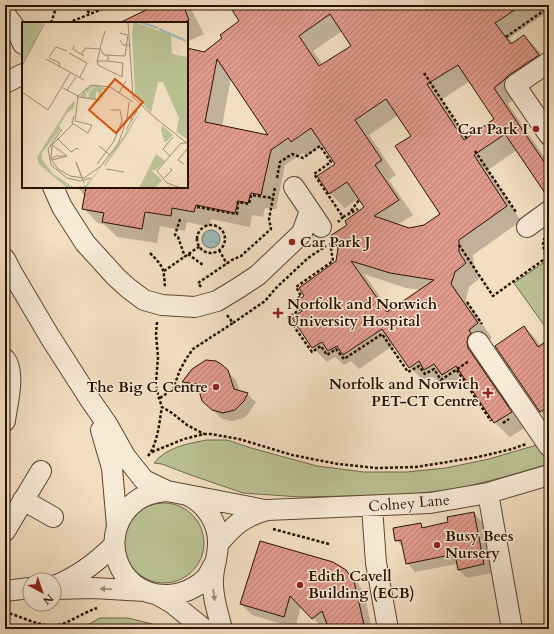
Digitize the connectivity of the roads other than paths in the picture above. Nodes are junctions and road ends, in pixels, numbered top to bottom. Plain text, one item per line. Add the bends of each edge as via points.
1 (5, 14) edge
2 (22, 42) edge
3 (549, 62) edge
4 (22, 73) edge
5 (22, 74) edge
6 (5, 76) edge
7 (5, 83) edge
8 (549, 135) edge
9 (294, 187) dead end
10 (53, 188) edge
11 (549, 211) edge
12 (525, 218) road end
13 (6, 269) edge
14 (478, 342) road end
15 (5, 359) edge
16 (91, 401) junction
17 (5, 421) edge
18 (546, 442) edge
19 (41, 471) dead end
20 (549, 475) edge
21 (174, 492) junction
22 (488, 493) junction
23 (23, 500) junction
24 (372, 507) junction
25 (53, 517) dead end
26 (267, 519) junction
27 (117, 526) junction
28 (5, 531) edge
29 (114, 545) junction
30 (217, 552) junction
31 (62, 584) edge
32 (62, 587) edge
33 (22, 589) edge
34 (5, 590) edge
35 (151, 593) junction
36 (204, 629) edge
37 (222, 629) edge
38 (388, 629) edge
39 (512, 629) edge

1 - 2 street
3 - 8 street via 515,85
4 - 6 street
5 - 7 street
9 - 10 street via 320,227 302,233 258,275 240,288 217,301 195,307 162,305 144,300 128,288 85,243 62,207
11 - 12 street
13 - 16 street
14 - 18 street
15 - 17 street via 11,376
16 - 21 street via 125,456 144,480
16 - 27 street via 112,468
19 - 23 street
20 - 22 street, Colney Lane
21 - 26 street, Colney Lane via 232,504
21 - 27 street, Colney Lane via 151,493 136,500 124,512
21 - 30 street via 194,498 212,518 217,530
22 - 24 street, Colney Lane via 430,503
22 - 39 street
23 - 25 street
23 - 28 street
24 - 26 street, Colney Lane via 330,507
24 - 38 street via 376,563
26 - 30 street, Colney Lane via 252,514 240,521
27 - 29 street, Colney Lane
29 - 31 street, Colney Lane via 86,570
29 - 35 street, Colney Lane via 116,560 123,573 133,584
30 - 35 street, Colney Lane via 207,577 193,588 176,595
30 -> 37 street via 213,580 214,596
35 -> 32 street, Colney Lane
33 - 34 street
35 - 36 street, Colney Lane via 172,603

